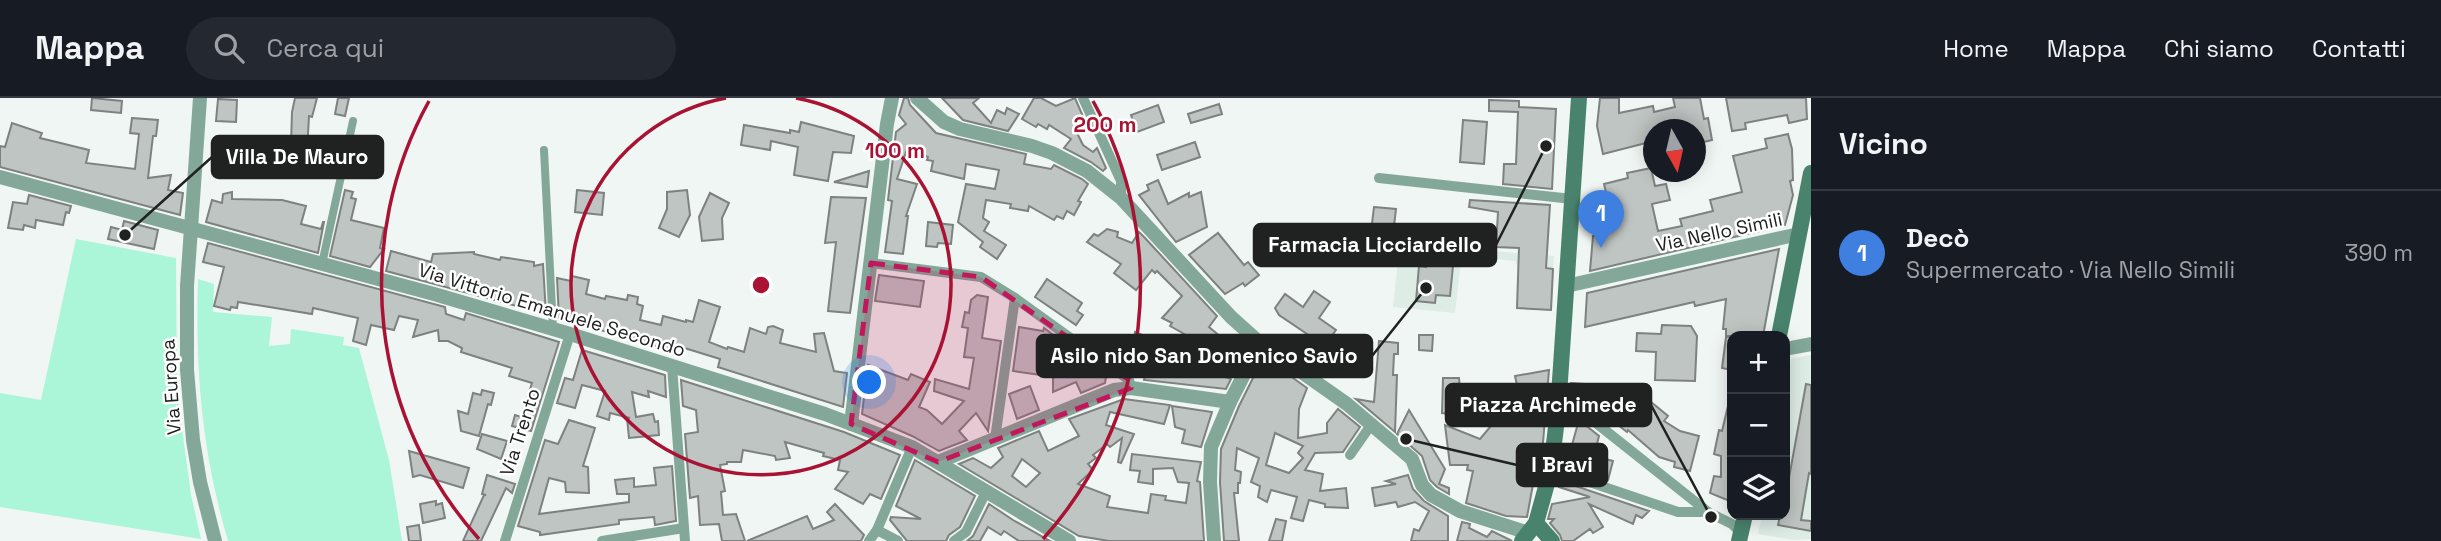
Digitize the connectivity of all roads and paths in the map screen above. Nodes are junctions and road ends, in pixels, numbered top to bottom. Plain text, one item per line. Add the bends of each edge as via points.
1 (200, 98) edge
2 (892, 98) edge
3 (917, 98) edge
4 (1083, 98) edge
5 (1579, 98) edge
6 (353, 121) dead end
7 (544, 150) dead end
8 (1811, 173) edge
9 (0, 177) edge
10 (1379, 178) dead end
11 (1121, 198) junction
12 (1572, 199) junction
13 (192, 228) junction
14 (1799, 234) junction
15 (871, 263) junction
16 (322, 264) junction
17 (1566, 286) junction
18 (1015, 298) junction
19 (553, 329) junction
20 (1780, 331) edge
21 (570, 334) junction
22 (1260, 343) junction
23 (1811, 344) edge
24 (1790, 348) edge
25 (672, 366) junction
26 (1131, 388) junction
27 (1230, 402) junction
28 (1558, 410) junction
29 (851, 424) junction
30 (1371, 425) junction
31 (995, 439) junction
32 (912, 447) junction
33 (1350, 455) dead end
34 (938, 462) junction
35 (1551, 469) junction
36 (986, 492) junction
37 (1708, 512) junction
38 (1745, 520) edge
39 (684, 528) junction
40 (877, 530) junction
41 (1529, 532) edge
42 (1744, 538) edge
43 (215, 541) edge
44 (505, 541) edge
45 (602, 541) edge
46 (685, 541) edge
47 (869, 541) edge
48 (898, 541) edge
49 (954, 541) edge
50 (1069, 541) edge
51 (1214, 541) edge
52 (1552, 541) edge

1 - 13 street, Via Europa
2 - 15 street
3 - 11 street via 944,122 960,129 1032,146 1070,161
4 - 11 street via 1122,181
5 - 12 main road
6 - 16 street
7 - 19 street
8 - 14 main road
9 - 13 street, Via Vittorio Emanuele Secondo
10 - 12 street
11 - 22 street
12 - 17 main road
13 - 16 street, Via Vittorio Emanuele Secondo
13 - 43 street, Via Europa via 187,370 193,440
14 - 17 street, Via Nello Simili
14 - 20 main road
15 - 18 street via 981,277
15 - 29 street
16 - 19 street, Via Vittorio Emanuele Secondo
17 - 28 main road
18 - 26 street via 1129,380
18 - 31 street
19 - 21 street, Via Vittorio Emanuele Secondo
21 - 25 street, Via Vittorio Emanuele Secondo
21 - 44 street, Via Trento
22 - 27 street
22 - 30 street
23 - 24 street
25 - 29 street, Via Vittorio Emanuele Secondo
25 - 39 street
26 - 27 street
26 - 31 street via 1114,390
27 - 51 street via 1210,454
28 - 35 main road
28 - 37 street via 1581,411
29 - 32 street, Via Vittorio Emanuele Secondo
30 - 33 street
30 - 41 street via 1412,459 1431,495 1460,511
31 - 34 street
32 - 34 street, Via Vittorio Emanuele Secondo
32 - 40 street
34 - 36 street, Via Vittorio Emanuele Secondo
35 - 37 street via 1678,512
35 - 41 main road
36 - 49 street via 966,532
36 - 50 street, Via Vittorio Emanuele Secondo
37 - 42 street via 1732,524
38 - 42 main road
39 - 45 street
39 - 46 street
40 - 47 street
40 - 48 street
41 - 52 main road

